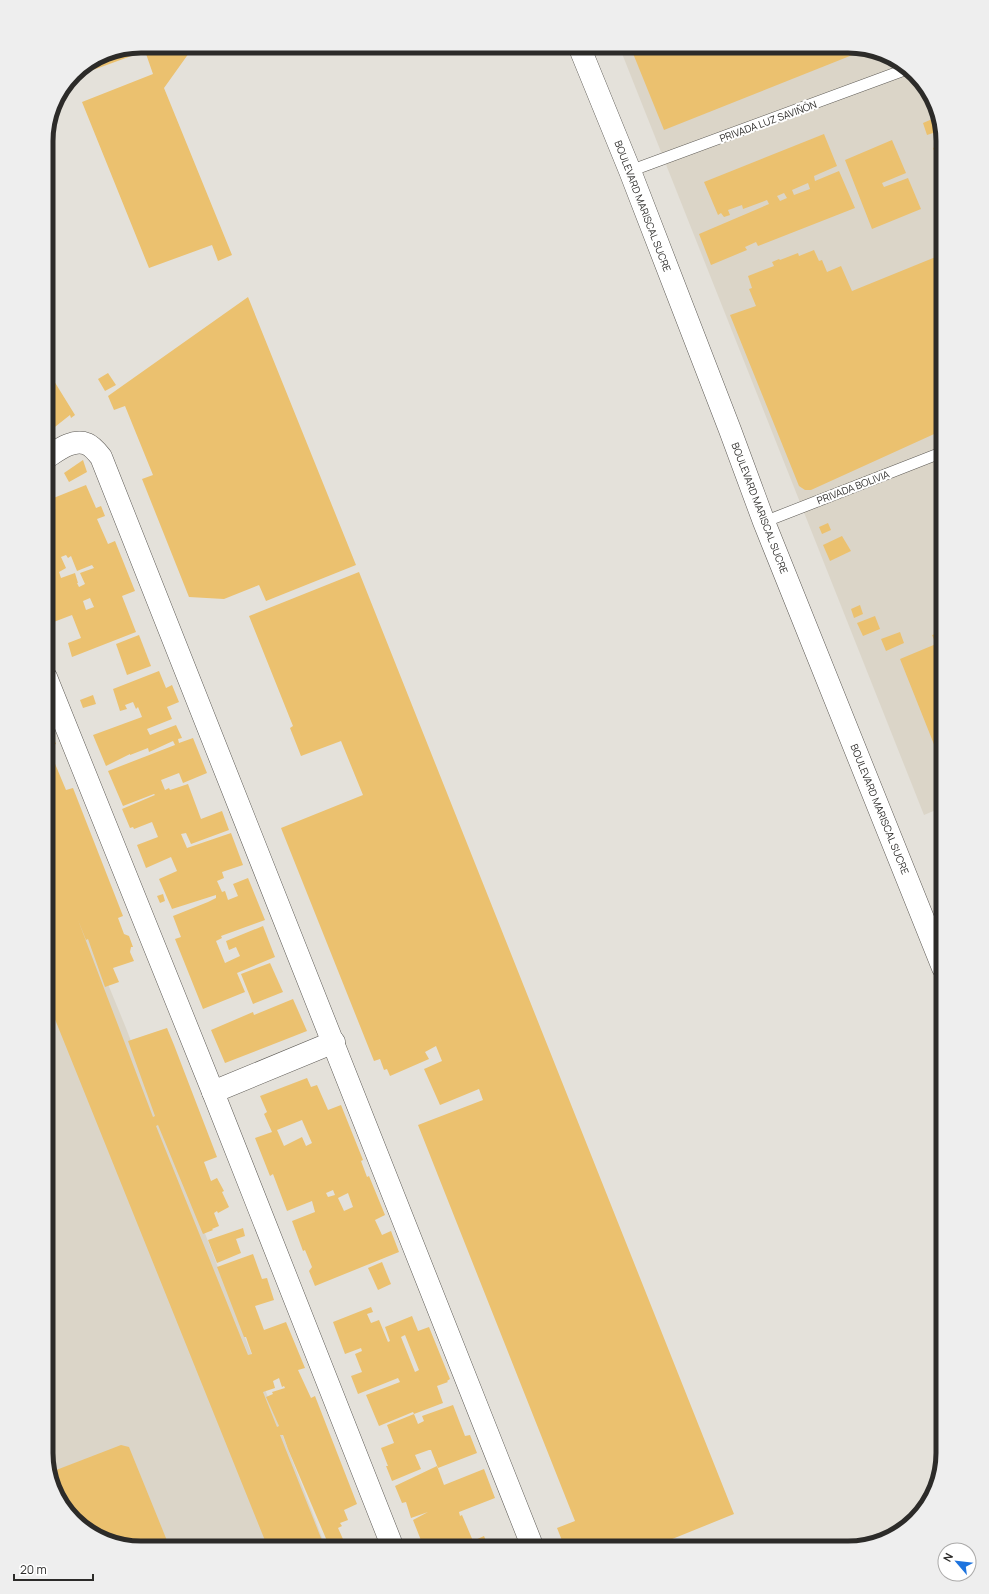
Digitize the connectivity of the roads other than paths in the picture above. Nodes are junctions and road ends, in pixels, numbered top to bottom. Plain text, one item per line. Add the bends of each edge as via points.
1 (582, 53) edge
2 (901, 71) edge
3 (630, 171) junction
4 (53, 453) edge
5 (936, 455) edge
6 (764, 522) junction
7 (53, 694) edge
8 (936, 951) edge
9 (334, 1042) junction
10 (214, 1092) junction
11 (391, 1541) edge
12 (530, 1541) edge

1 - 3 street, BOULEVARD MARISCAL SUCRE
2 - 3 lane, PRIVADA LUZ SAVIÑÓN
3 - 6 street, BOULEVARD MARISCAL SUCRE via 728,422
4 - 9 street via 76,442 86,444 101,457
5 - 6 lane, PRIVADA BOLIVIA
6 - 8 street, BOULEVARD MARISCAL SUCRE
7 - 10 street
9 - 10 street
9 - 12 street
10 - 11 street

